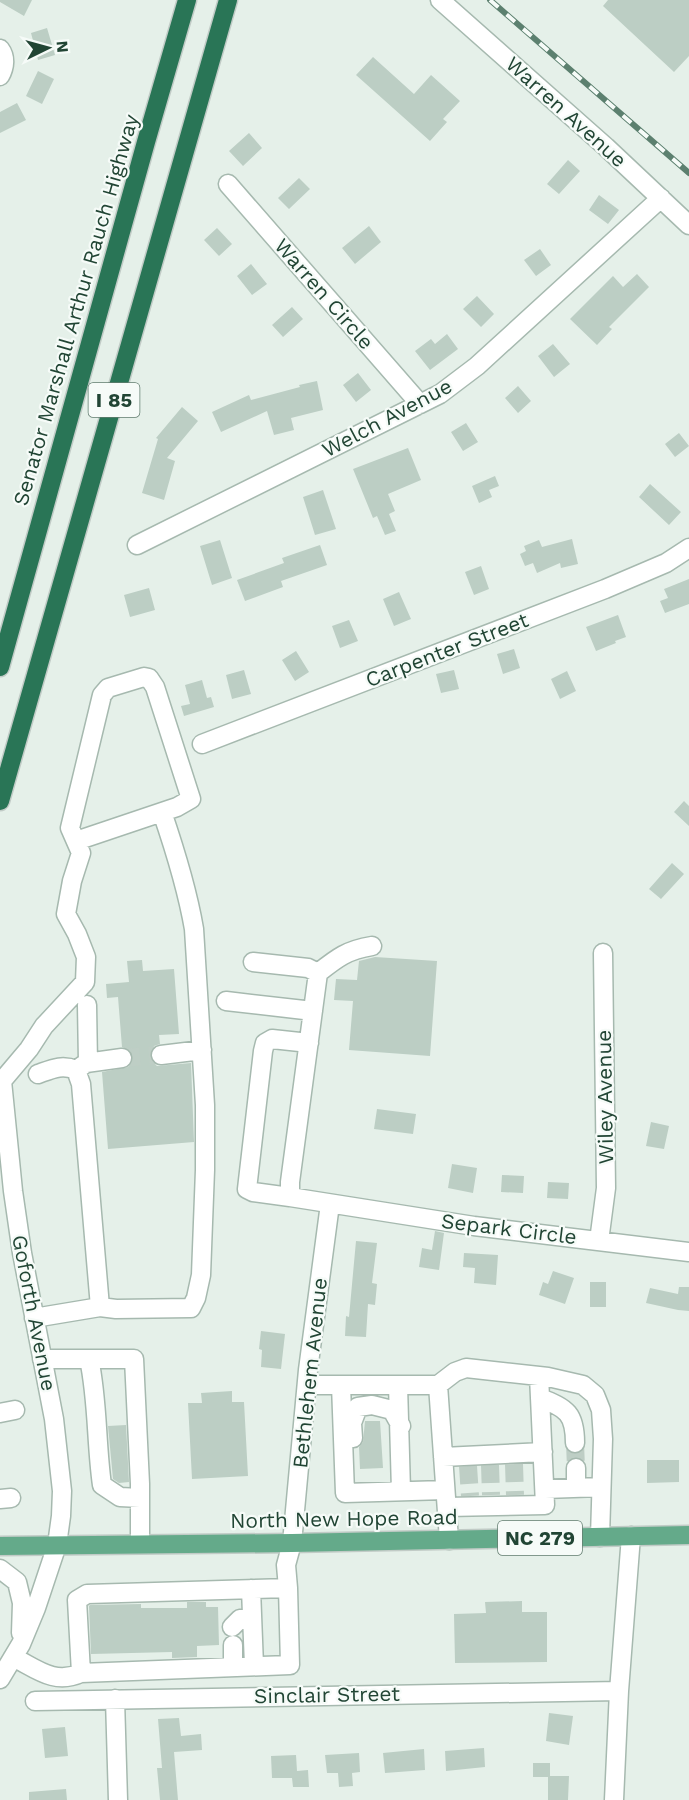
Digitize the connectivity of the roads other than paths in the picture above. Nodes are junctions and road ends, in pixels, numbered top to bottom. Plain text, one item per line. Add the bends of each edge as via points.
1 (176, 0) edge
2 (187, 0) edge
3 (228, 0) edge
4 (440, 0) edge
5 (0, 49) edge
6 (0, 76) edge
7 (146, 142) junction
8 (228, 184) dead end
9 (661, 198) junction
10 (689, 225) edge
11 (420, 404) junction
12 (137, 545) dead end
13 (689, 548) edge
14 (0, 667) edge
15 (202, 744) dead end
16 (0, 801) edge
17 (162, 812) junction
18 (76, 841) junction
19 (372, 946) dead end
20 (603, 953) dead end
21 (253, 962) dead end
22 (318, 974) junction
23 (226, 1001) dead end
24 (87, 1005) dead end
25 (313, 1011) junction
26 (309, 1043) junction
27 (202, 1050) junction
28 (161, 1055) tunnel mouth
29 (122, 1058) tunnel mouth
30 (82, 1066) junction
31 (38, 1074) dead end
32 (290, 1197) junction
33 (330, 1204) junction
34 (599, 1241) junction
35 (689, 1252) edge
36 (100, 1307) junction
37 (34, 1318) junction
38 (42, 1359) junction
39 (89, 1359) junction
40 (539, 1376) junction
41 (307, 1385) junction
42 (341, 1385) junction
43 (398, 1385) junction
44 (438, 1385) junction
45 (540, 1398) junction
46 (397, 1418) junction
47 (575, 1443) tunnel mouth
48 (543, 1452) junction
49 (443, 1457) junction
50 (576, 1468) tunnel mouth
51 (601, 1487) junction
52 (576, 1488) junction
53 (545, 1489) junction
54 (140, 1491) junction
55 (401, 1491) junction
56 (355, 1493) junction
57 (446, 1498) junction
58 (689, 1535) edge
59 (631, 1536) junction
60 (600, 1537) junction
61 (449, 1540) junction
62 (292, 1543) junction
63 (140, 1544) junction
64 (57, 1545) junction
65 (0, 1546) edge
66 (0, 1569) edge
67 (288, 1588) junction
68 (251, 1589) junction
69 (252, 1618) junction
70 (17, 1651) junction
71 (254, 1666) junction
72 (233, 1667) junction
73 (81, 1672) junction
74 (0, 1679) edge
75 (619, 1690) junction
76 (115, 1699) junction
77 (35, 1701) dead end
78 (118, 1800) edge
79 (614, 1800) edge

1 - 7 highway
2 - 7 highway, Senator Marshall Arthur Rauch Highway / I 85
3 - 16 highway, I 85
4 - 9 street, Warren Avenue
5 - 6 street via 4,61
7 - 14 highway, Senator Marshall Arthur Rauch Highway / I 85
8 - 11 street, Warren Circle
9 - 10 street, Warren Avenue
9 - 11 street, Welch Avenue via 477,366
11 - 12 street, Welch Avenue
13 - 15 street, Carpenter Street via 666,563 605,589
17 - 18 street
17 - 18 street via 190,799 155,687 144,677 108,688 102,695 70,828
17 - 27 street via 179,860 194,928
18 - 37 street, Goforth Avenue via 81,853 66,914 86,957 84,982 2,1081 13,1191
19 - 22 street via 355,949
20 - 34 street, Wiley Avenue via 606,1188
21 - 22 street via 308,968
22 - 25 street
23 - 25 street
24 - 30 street
25 - 26 street
26 - 32 street
26 - 32 street, Separk Circle via 272,1039 265,1043 263,1051 247,1189
27 - 28 street
27 - 36 street via 205,1205 196,1298 191,1308
29 - 30 street
30 - 31 street via 60,1066
30 - 36 street
32 - 33 street, Separk Circle
33 - 34 street, Separk Circle
33 - 41 street, Bethlehem Avenue
34 - 35 street, Separk Circle
36 - 37 street
37 - 38 street, Goforth Avenue
38 - 39 street
38 - 64 street, Goforth Avenue via 62,1491
39 - 54 street via 102,1485 120,1497
39 - 54 street via 134,1359
40 - 44 street via 466,1368
40 - 45 street
40 - 51 street via 583,1384 595,1395 601,1410 603,1439
41 - 42 street
41 - 62 street, Bethlehem Avenue
42 - 43 street
42 - 56 street via 345,1493
43 - 44 street
43 - 46 street
44 - 49 street
45 - 47 street via 557,1404 572,1418
45 - 48 street
46 - 55 street
46 - 56 street via 372,1405 358,1407 352,1422
48 - 49 street via 514,1459 468,1461
48 - 53 street
49 - 57 street
50 - 52 street
51 - 52 street
51 - 60 street
52 - 53 street
53 - 57 street via 545,1505
54 - 63 street
55 - 56 street
55 - 57 street
57 - 61 street
58 - 59 main road, North New Hope Road / NC 279
59 - 60 main road, North New Hope Road / NC 279
59 - 75 street
60 - 61 main road, North New Hope Road / NC 279
61 - 62 main road, North New Hope Road / NC 279
62 - 63 main road, North New Hope Road / NC 279
62 - 67 street, Bethlehem Avenue via 286,1565
63 - 64 main road, North New Hope Road / NC 279
64 - 65 main road, North New Hope Road / NC 279
64 - 70 street, Goforth Avenue
66 - 70 street via 17,1582 22,1603
67 - 68 street
67 - 71 street, Bethlehem Avenue via 290,1665
68 - 69 street
68 - 73 street via 87,1594 77,1600
69 - 71 street
69 - 72 street via 240,1619 232,1636
70 - 73 street via 55,1678
70 - 74 street, Goforth Avenue
71 - 72 street
72 - 73 street
75 - 76 street, Sinclair Street
75 - 79 street
76 - 77 street, Sinclair Street
76 - 78 street

